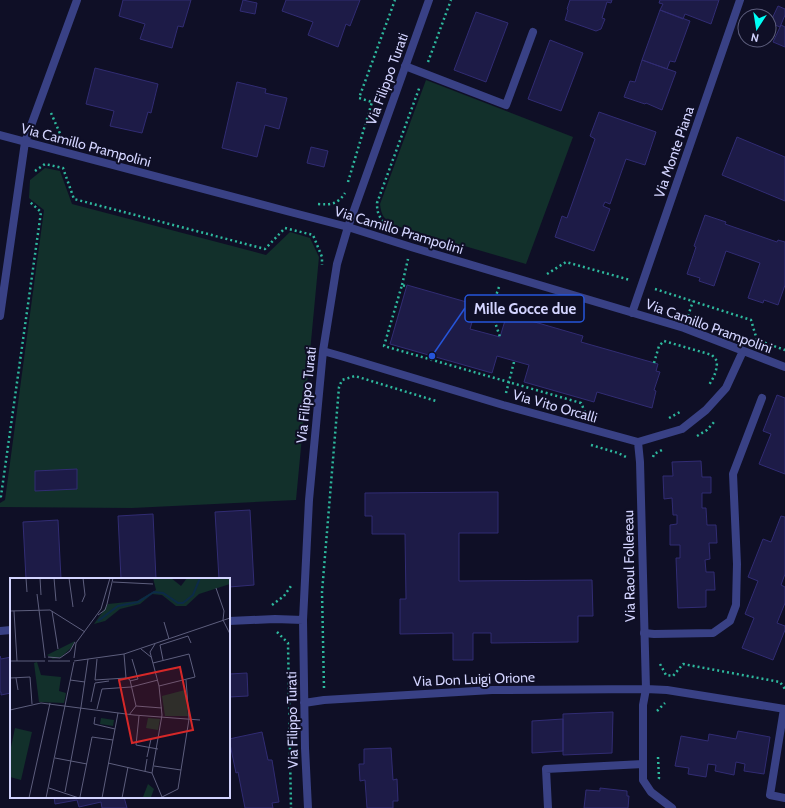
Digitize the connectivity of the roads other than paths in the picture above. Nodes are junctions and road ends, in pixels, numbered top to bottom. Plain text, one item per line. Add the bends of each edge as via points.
1 (78, 0) edge
2 (429, 0) edge
3 (740, 0) edge
4 (533, 32) dead end
5 (405, 66) junction
6 (0, 135) edge
7 (25, 142) junction
8 (348, 226) junction
9 (632, 313) junction
10 (0, 316) edge
11 (323, 351) junction
12 (743, 351) junction
13 (785, 367) edge
14 (762, 398) dead end
15 (638, 442) junction
16 (303, 620) junction
17 (230, 621) edge
18 (10, 630) edge
19 (0, 631) edge
20 (644, 633) junction
21 (646, 688) junction
22 (304, 703) junction
23 (785, 709) edge
24 (643, 764) junction
25 (785, 798) edge
26 (308, 808) edge
27 (548, 808) edge
28 (672, 808) edge

1 - 7 street
2 - 5 street, Via Filippo Turati
3 - 9 street, Via Monte Piana
4 - 5 street via 506,105
5 - 8 street, Via Filippo Turati
6 - 7 street, Via Camillo Prampolini
7 - 8 street, Via Camillo Prampolini
7 - 10 street
8 - 9 street, Via Camillo Prampolini
8 - 11 street, Via Filippo Turati via 337,264
9 - 12 street, Via Camillo Prampolini via 684,328
11 - 15 street, Via Vito Orcalli
11 - 16 street, Via Filippo Turati via 309,500
12 - 13 street, Via Camillo Prampolini
12 - 15 street via 726,388 706,410 682,429
14 - 20 street via 733,474 737,564 736,604 730,622 713,633
15 - 20 street, Via Raoul Follereau
16 - 17 street
16 - 22 street, Via Filippo Turati
18 - 19 street
20 - 21 street, Via Raoul Follereau
21 - 22 street, Via Don Luigi Orione via 492,690
21 - 23 street, Via Don Luigi Orione
21 - 24 street via 643,705
22 - 26 street, Via Filippo Turati
23 - 25 street, Via Don Luigi Orione via 770,795
24 - 27 street via 546,769
24 - 28 street via 643,780 651,792

